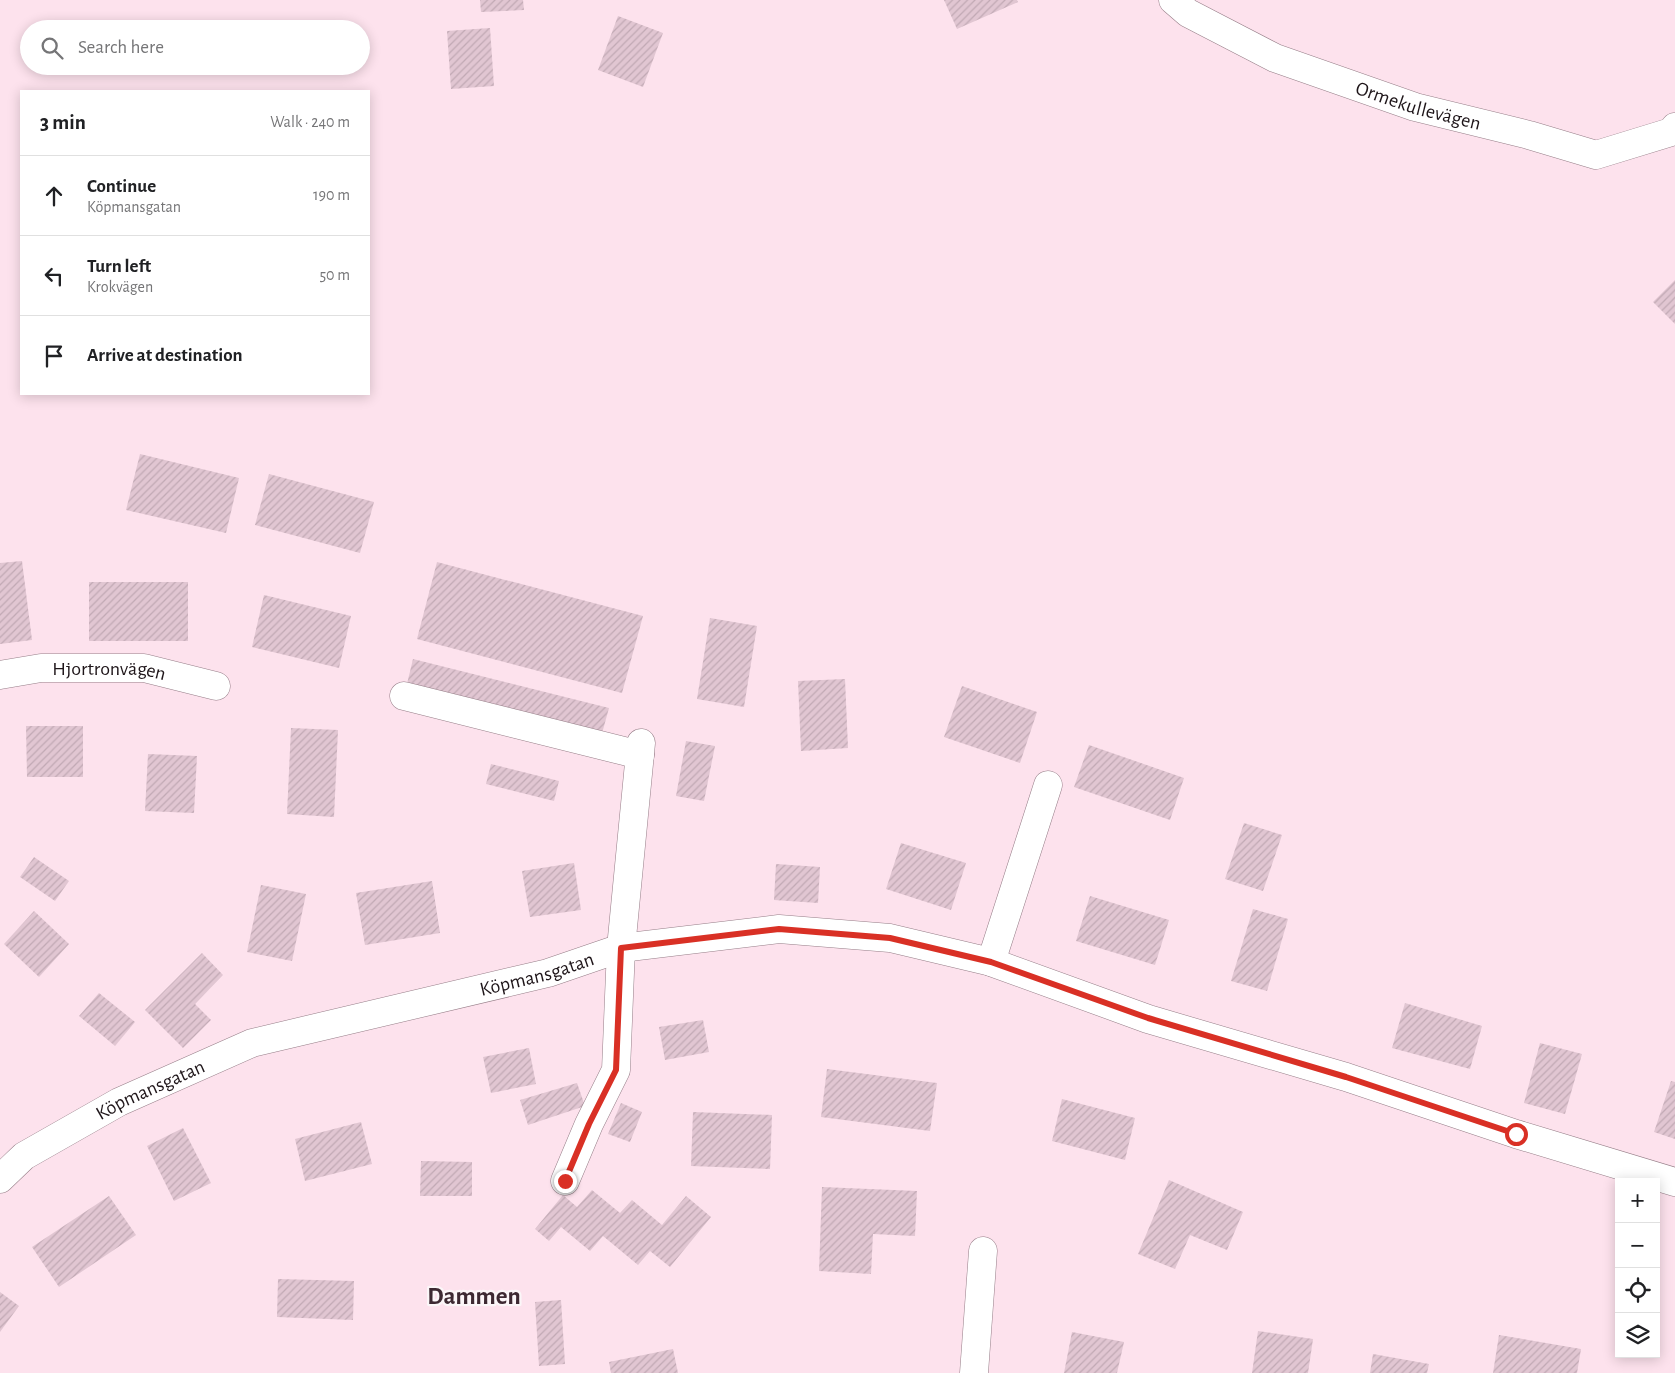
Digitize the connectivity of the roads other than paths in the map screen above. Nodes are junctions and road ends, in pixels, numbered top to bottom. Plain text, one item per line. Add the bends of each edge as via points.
1 (1173, 0) edge
2 (1675, 127) edge
3 (0, 675) edge
4 (216, 686) dead end
5 (404, 696) dead end
6 (1048, 784) dead end
7 (621, 948) junction
8 (991, 962) junction
9 (0, 1179) edge
10 (565, 1181) dead end
11 (1675, 1182) edge
12 (984, 1251) dead end
13 (974, 1373) edge

1 - 2 street, Ormekullevägen via 1188,13 1274,58 1415,107 1596,154 1671,132
3 - 4 street, Hjortronvägen via 41,668 144,668
5 - 7 street via 641,749
6 - 8 street
7 - 8 street, Köpmansgatan via 779,929 890,938
7 - 9 street, Köpmansgatan via 548,973 252,1043 119,1102 24,1156
7 - 10 street via 616,1070
8 - 11 street, Köpmansgatan via 1148,1018
12 - 13 street

